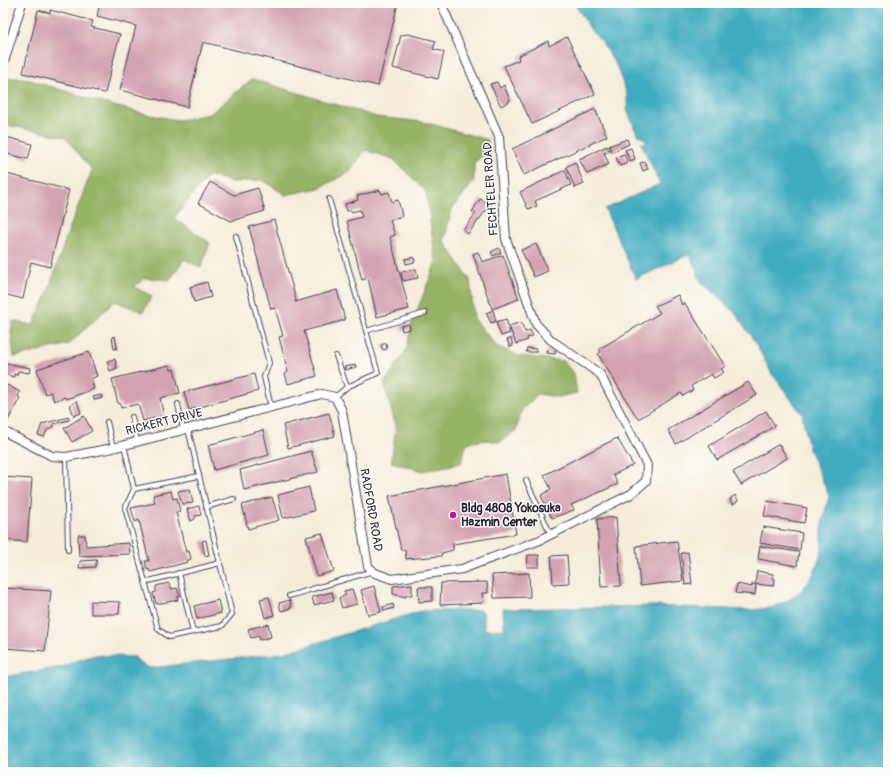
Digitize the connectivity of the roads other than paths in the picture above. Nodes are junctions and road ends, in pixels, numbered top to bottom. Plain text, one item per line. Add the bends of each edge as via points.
1 (22, 3) edge
2 (441, 3) edge
3 (3, 65) edge
4 (329, 199) dead end
5 (236, 236) dead end
6 (425, 313) dead end
7 (366, 330) junction
8 (336, 356) dead end
9 (347, 387) junction
10 (335, 397) junction
11 (178, 404) dead end
12 (271, 407) junction
13 (132, 417) dead end
14 (107, 422) dead end
15 (186, 429) junction
16 (3, 431) edge
17 (137, 441) junction
18 (124, 445) junction
19 (113, 448) junction
20 (66, 457) junction
21 (199, 476) junction
22 (526, 480) dead end
23 (134, 489) junction
24 (234, 499) dead end
25 (206, 507) junction
26 (551, 535) junction
27 (68, 550) dead end
28 (220, 563) junction
29 (373, 571) junction
30 (179, 573) junction
31 (145, 582) junction
32 (289, 596) dead end
33 (193, 632) junction

1 - 3 street
2 - 26 street, FECHTELER ROAD via 499,137 506,239 536,324 551,340 600,374 647,465 646,481 631,494
4 - 7 lane
5 - 12 lane via 269,363 264,377
6 - 7 lane
7 - 9 lane via 378,372
8 - 9 lane
9 - 10 lane
10 - 12 street, RICKERT DRIVE via 322,394
10 - 29 street, RADFORD ROAD via 342,410 368,566
11 - 15 lane
12 - 15 street, RICKERT DRIVE
13 - 17 lane
14 - 19 lane
15 - 17 street, RICKERT DRIVE
15 - 21 lane
16 - 20 street, RICKERT DRIVE via 52,456
17 - 18 street, RICKERT DRIVE
18 - 19 street, RICKERT DRIVE
18 - 23 lane
19 - 20 street, RICKERT DRIVE
20 - 27 lane
21 - 23 lane
21 - 25 lane
22 - 26 lane
23 - 31 lane via 125,508
24 - 25 lane
25 - 28 lane
26 - 29 street via 462,569 392,579
28 - 30 lane
28 - 33 lane via 232,614 222,626
29 - 32 lane
30 - 31 lane
30 - 33 lane
31 - 33 lane via 158,629 169,637

